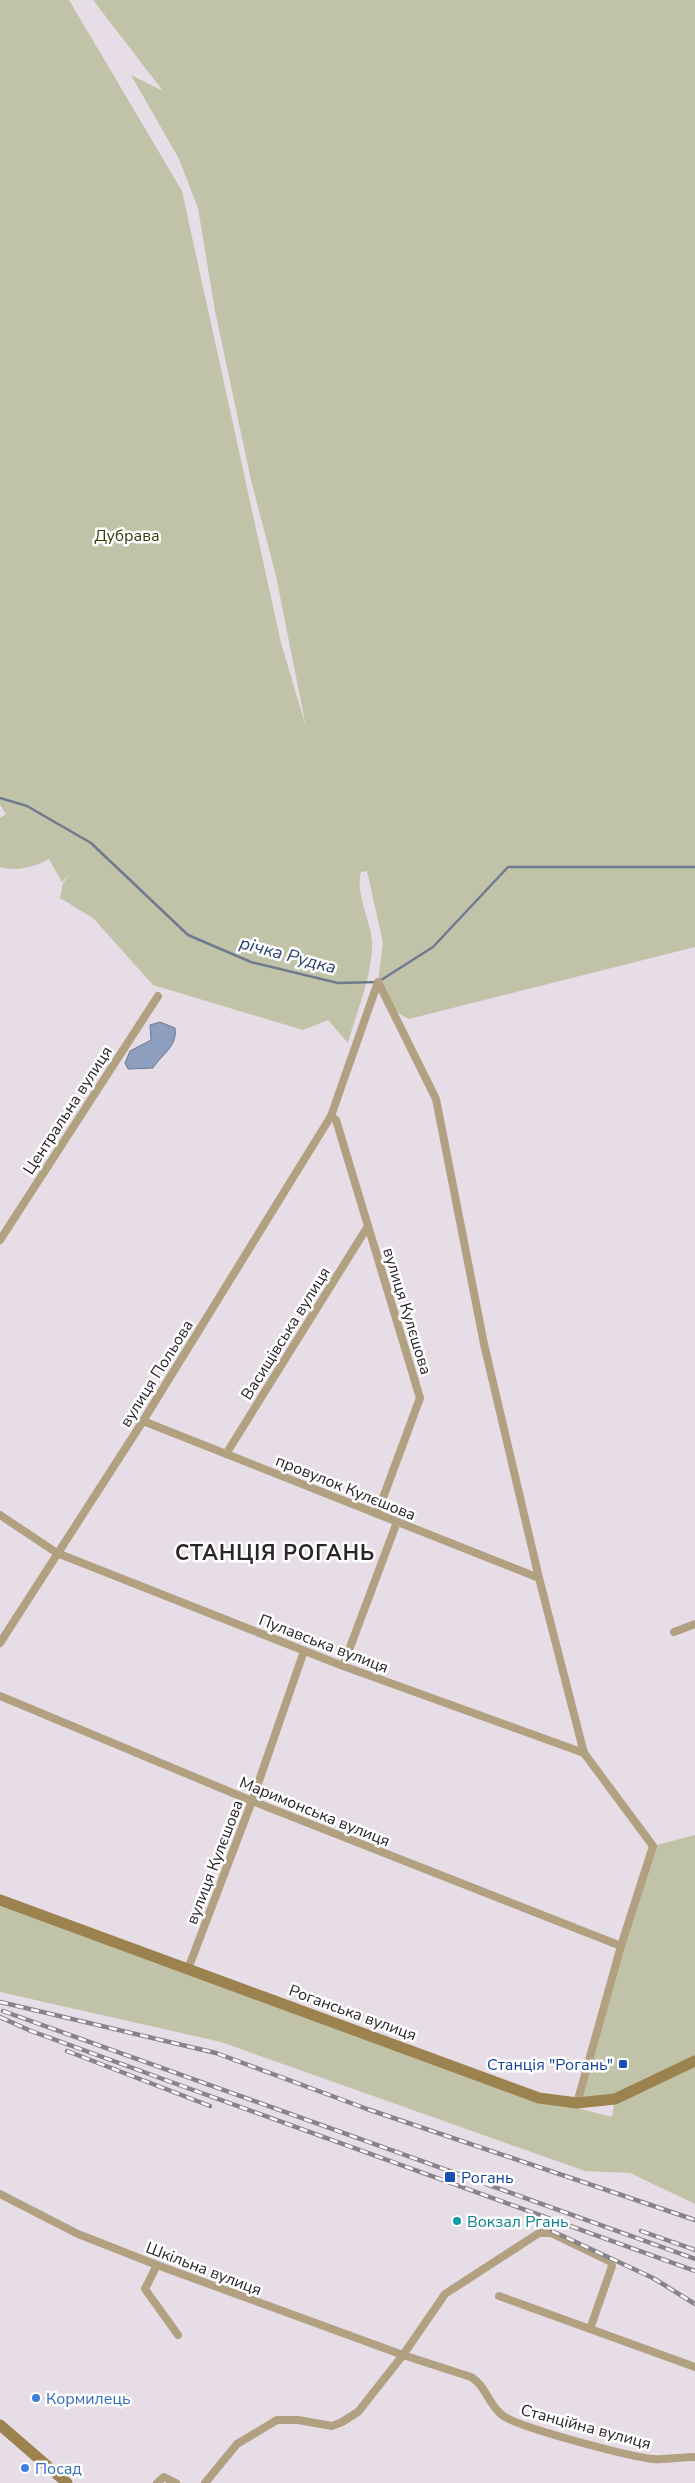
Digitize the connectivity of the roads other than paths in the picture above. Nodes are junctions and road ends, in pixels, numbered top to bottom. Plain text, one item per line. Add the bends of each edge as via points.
1 (158, 996) dead end
2 (331, 1116) junction
3 (368, 1226) junction
4 (0, 1240) edge
5 (142, 1421) junction
6 (226, 1454) junction
7 (377, 1514) junction
8 (0, 1515) edge
9 (397, 1522) junction
10 (57, 1553) junction
11 (539, 1578) junction
12 (695, 1624) edge
13 (674, 1632) dead end
14 (0, 1642) edge
15 (304, 1651) junction
16 (343, 1666) junction
17 (0, 1696) edge
18 (584, 1753) junction
19 (252, 1801) junction
20 (0, 1900) edge
21 (621, 1946) junction
22 (188, 1969) junction
23 (695, 2060) edge
24 (577, 2103) junction
25 (0, 2194) edge
26 (157, 2265) junction
27 (499, 2296) dead end
28 (590, 2329) junction
29 (178, 2335) dead end
30 (403, 2355) junction
31 (695, 2367) edge
32 (0, 2425) edge
33 (695, 2457) edge
34 (68, 2483) edge
35 (157, 2483) edge
36 (176, 2483) edge
37 (204, 2483) edge

1 - 4 street, Центральна вулиця
2 - 3 street, вулиця Кулєшова via 336,1120
2 - 5 street, вулиця Польова
2 - 11 street, вулиця Польова via 378,982 436,1099 484,1344
3 - 6 street, Васищівська вулиця
3 - 7 street, вулиця Кулєшова via 420,1398
5 - 6 street, провулок Кулєшова
5 - 10 street, вулиця Польова
6 - 7 street, провулок Кулєшова
7 - 9 street, провулок Кулєшова
8 - 10 street, Пулавська вулиця
9 - 11 street, провулок Кулєшова
9 - 16 street
10 - 14 street, вулиця Польова
10 - 15 street, Пулавська вулиця
11 - 18 street
12 - 13 street
15 - 16 street, Пулавська вулиця
15 - 19 street, вулиця Кулєшова
16 - 18 street, Пулавська вулиця
17 - 19 street, Маримонська вулиця
18 - 21 street via 654,1846
19 - 21 street, Маримонська вулиця
19 - 22 street, вулиця Кулєшова
20 - 22 street, Роганська вулиця
21 - 24 street
22 - 24 street, Роганська вулиця via 540,2098
23 - 24 street, Роганська вулиця via 615,2099
25 - 26 street, Шкільна вулиця via 78,2234
26 - 29 street via 145,2289
26 - 30 street, Шкільна вулиця
27 - 28 street
28 - 30 street via 611,2262 546,2232 529,2238 445,2294
28 - 31 street
30 - 33 street, Станційна вулиця via 480,2382 502,2416 524,2426 654,2459
30 - 37 street via 350,2418 332,2426 277,2420 237,2444
32 - 34 street
35 - 36 street via 164,2477

